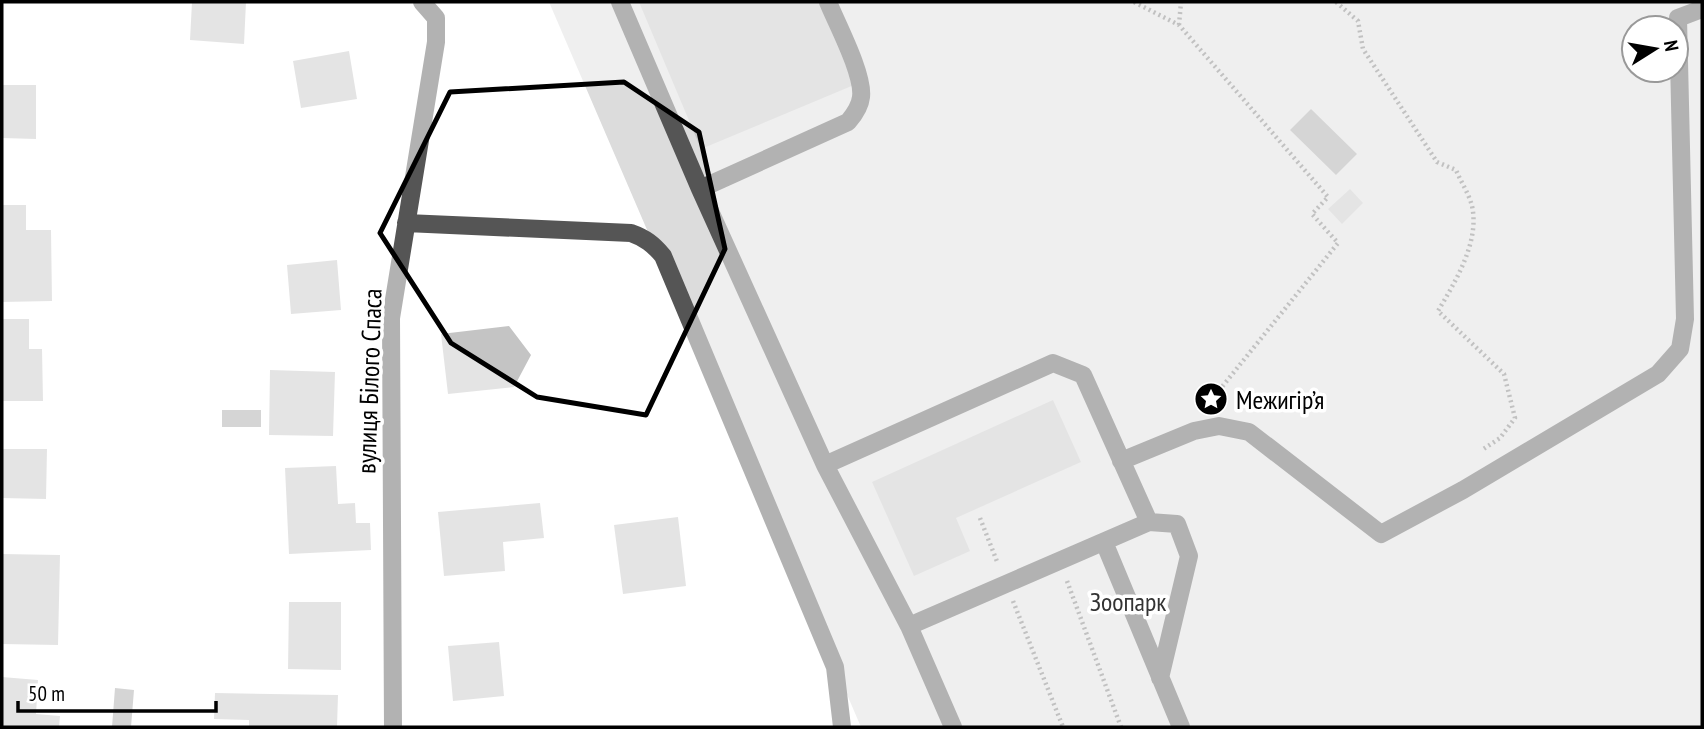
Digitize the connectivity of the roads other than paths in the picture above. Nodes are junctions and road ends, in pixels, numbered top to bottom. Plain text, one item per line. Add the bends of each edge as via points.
1 (422, 2) edge
2 (620, 2) edge
3 (828, 2) edge
4 (1702, 9) edge
5 (1679, 10) edge
6 (700, 189) junction
7 (407, 223) junction
8 (1121, 461) junction
9 (825, 465) junction
10 (1149, 522) junction
11 (1104, 542) junction
12 (909, 626) junction
13 (1160, 678) junction
14 (393, 727) edge
15 (842, 727) edge
16 (953, 727) edge
17 (1181, 727) edge

1 - 7 street, вулиця Білого Спаса via 436,18 436,42
2 - 6 street
3 - 6 street via 860,80 856,112 848,122
4 - 5 street
5 - 8 street via 1685,319 1680,349 1658,373 1381,534 1249,432 1219,426 1194,431
6 - 9 street
7 - 14 street, вулиця Білого Спаса via 391,318
7 - 15 street via 631,233 654,245 663,256 835,667
8 - 9 street via 1083,375 1053,363
8 - 10 street
9 - 12 street
10 - 11 street
10 - 13 street via 1177,524 1189,555
11 - 12 street
11 - 13 street
12 - 16 street
13 - 17 street

